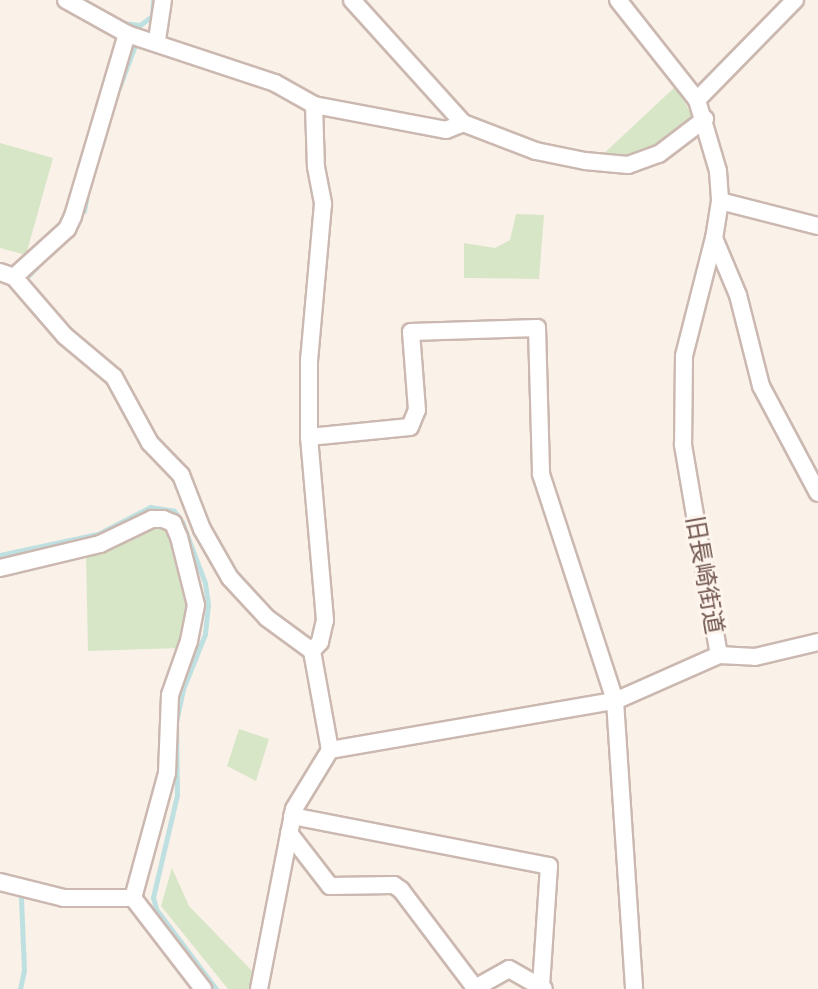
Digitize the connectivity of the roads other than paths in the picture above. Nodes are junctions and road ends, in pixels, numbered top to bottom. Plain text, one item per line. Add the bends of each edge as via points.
1 (66, 0) edge
2 (163, 0) edge
3 (352, 0) edge
4 (618, 0) edge
5 (795, 0) edge
6 (127, 34) junction
7 (156, 40) junction
8 (697, 100) junction
9 (314, 105) junction
10 (705, 119) junction
11 (463, 123) junction
12 (720, 201) junction
13 (818, 226) edge
14 (714, 238) junction
15 (7, 275) edge
16 (309, 437) junction
17 (818, 493) edge
18 (202, 529) junction
19 (179, 537) junction
20 (0, 568) edge
21 (818, 642) edge
22 (312, 651) junction
23 (719, 655) junction
24 (615, 701) junction
25 (330, 750) junction
26 (291, 825) junction
27 (0, 882) edge
28 (133, 898) junction
29 (543, 988) edge
30 (203, 989) edge
31 (260, 989) edge
32 (634, 989) edge

1 - 6 street
2 - 7 street
3 - 11 street
4 - 8 street, 旧長崎街道
5 - 8 street
6 - 7 street
6 - 15 street via 74,216 67,229
7 - 9 street via 275,83
8 - 10 street, 旧長崎街道
9 - 11 street via 446,130
9 - 16 street via 316,167 323,204 309,360
10 - 11 street via 659,154 628,166 536,151
10 - 12 street, 旧長崎街道
12 - 13 street
12 - 14 street, 旧長崎街道
14 - 17 street via 738,295 761,386
14 - 23 street, 旧長崎街道 via 684,356 683,445
15 - 18 street via 122,387 150,443 181,475
16 - 22 street via 325,620 320,642
16 - 24 street via 410,427 417,410 411,332 537,328 541,474
18 - 19 street
18 - 22 street via 230,578 268,618
19 - 20 street via 173,523 152,519 100,544
19 - 28 street via 193,583 194,621 170,695 167,773
21 - 23 street via 755,657
22 - 25 street
23 - 24 street, 旧長崎街道
24 - 25 street, 旧長崎街道
24 - 32 street
25 - 26 street
26 - 29 street via 330,886 394,885 401,890 475,988 509,969
26 - 29 street via 549,866
26 - 31 street
27 - 28 street via 64,898
28 - 30 street

